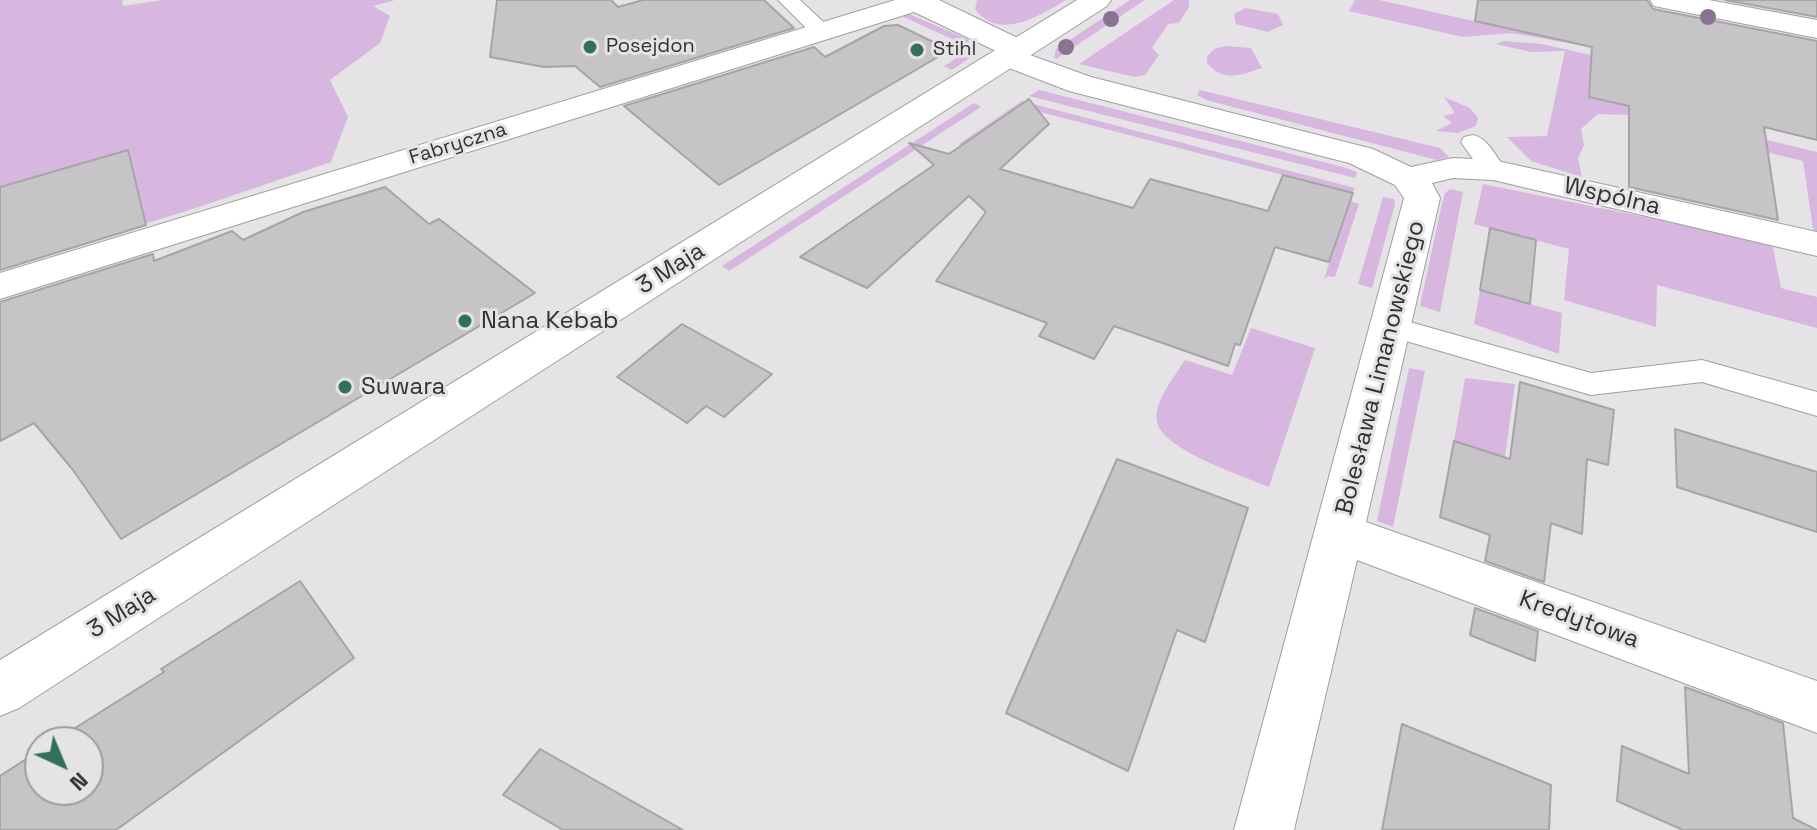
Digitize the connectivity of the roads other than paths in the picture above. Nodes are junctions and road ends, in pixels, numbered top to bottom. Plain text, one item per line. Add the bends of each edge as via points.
1 (788, 0) edge
2 (1097, 0) edge
3 (1664, 0) edge
4 (921, 1) edge
5 (1817, 29) edge
6 (822, 31) junction
7 (1013, 54) junction
8 (1407, 178) junction
9 (1817, 244) edge
10 (0, 286) edge
11 (1392, 327) junction
12 (1817, 404) edge
13 (1340, 533) junction
14 (0, 690) edge
15 (1817, 707) edge
16 (1264, 830) edge

1 - 6 lane
2 - 7 street, 3 Maja
3 - 5 street
4 - 6 street, Fabryczna
4 - 7 street, Fabryczna
6 - 10 street, Fabryczna
7 - 8 street via 1080,84 1361,156
7 - 14 street, 3 Maja
8 - 9 street, Wspólna via 1483,156
8 - 11 street, Bolesława Limanowskiego via 1422,198
11 - 12 lane via 1591,384 1702,371
11 - 13 street, Bolesława Limanowskiego
13 - 15 street, Kredytowa
13 - 16 street, Bolesława Limanowskiego

